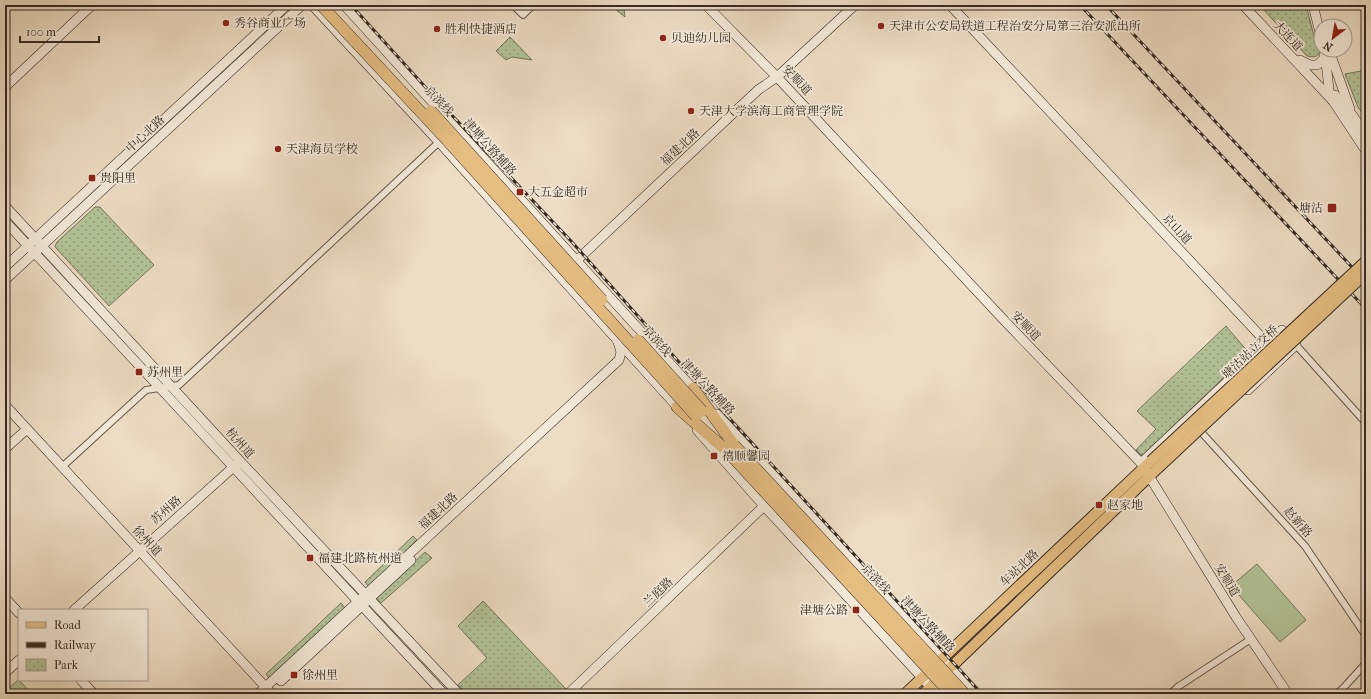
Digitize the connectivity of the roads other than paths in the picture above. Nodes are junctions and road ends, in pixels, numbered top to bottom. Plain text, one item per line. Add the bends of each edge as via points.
1 (92, 5) edge
2 (287, 5) edge
3 (302, 5) edge
4 (312, 5) edge
5 (316, 5) edge
6 (331, 5) edge
7 (344, 5) edge
8 (513, 5) edge
9 (533, 5) edge
10 (706, 5) edge
11 (855, 5) edge
12 (950, 5) edge
13 (1243, 5) edge
14 (1249, 5) edge
15 (1313, 5) edge
16 (1318, 5) edge
17 (321, 10) edge
18 (292, 14) junction
19 (1316, 18) edge
20 (1321, 18) edge
21 (1324, 58) edge
22 (1327, 58) edge
23 (1329, 58) edge
24 (1300, 60) junction
25 (777, 77) junction
26 (5, 87) edge
27 (1329, 90) junction
28 (1333, 101) junction
29 (1353, 116) junction
30 (1366, 135) edge
31 (439, 142) junction
32 (1366, 150) edge
33 (5, 206) edge
34 (5, 221) edge
35 (18, 236) junction
36 (34, 246) junction
37 (22, 258) junction
38 (577, 260) junction
39 (43, 262) junction
40 (1366, 262) edge
41 (5, 268) edge
42 (1366, 273) edge
43 (560, 276) junction
44 (5, 280) edge
45 (617, 340) junction
46 (1268, 343) junction
47 (1296, 346) junction
48 (642, 368) junction
49 (172, 386) junction
50 (160, 387) junction
51 (693, 388) junction
52 (5, 405) edge
53 (678, 407) junction
54 (699, 413) junction
55 (1366, 423) edge
56 (27, 429) junction
57 (1202, 433) junction
58 (730, 448) junction
59 (5, 449) edge
60 (237, 464) junction
61 (62, 467) junction
62 (1149, 469) junction
63 (764, 506) junction
64 (140, 550) junction
65 (368, 597) junction
66 (5, 598) edge
67 (360, 604) junction
68 (75, 609) edge
69 (18, 612) edge
70 (1366, 636) edge
71 (1251, 639) junction
72 (943, 658) junction
73 (18, 661) edge
74 (1366, 663) edge
75 (951, 668) junction
76 (5, 673) edge
77 (922, 678) junction
78 (82, 681) edge
79 (269, 692) edge
80 (930, 692) edge
81 (94, 694) edge
82 (258, 694) edge
83 (444, 694) edge
84 (459, 694) edge
85 (568, 694) edge
86 (905, 694) edge
87 (951, 694) edge
88 (965, 694) edge
89 (976, 694) edge
90 (1170, 694) edge
91 (1288, 694) edge
92 (1337, 694) edge

1 - 26 main road
2 - 36 main road, 中心北路
3 - 18 main road, 中心北路
4 - 17 main road
5 - 17 main road
6 - 54 highway, 京滨线, bridge via 459,141
7 - 38 main road, 津塘公路辅路
8 - 9 street via 523,15
10 - 25 main road, 安顺道
11 - 25 main road, 福建北路
12 - 46 main road, 京山道
13 - 28 main road, 大连道
14 - 24 main road, 大连道
15 - 19 main road
16 - 20 main road
17 - 18 main road via 304,9
17 - 31 main road
17 - 54 highway, 京滨线, bridge via 446,138
18 - 36 main road, 中心北路 via 49,239
21 - 24 main road via 1317,65
22 - 27 main road
23 - 29 main road
24 - 27 main road, 大连道
25 - 38 main road, 福建北路 via 758,90
25 - 62 main road, 安顺道 via 996,312
27 - 28 main road
27 - 29 main road, 大连道
28 - 32 main road
29 - 30 main road
31 - 43 main road
31 - 49 street via 179,385
33 - 36 main road via 25,228
34 - 35 main road, 杭州道
35 - 36 main road, 杭州道
35 - 37 main road via 22,241
36 - 37 main road
36 - 39 main road, 杭州道
36 - 49 main road, 杭州道 via 51,256
37 - 39 main road via 33,258
37 - 41 main road
37 - 44 main road
38 - 43 main road, 福建北路
38 - 51 main road, 津塘公路辅路
39 - 50 main road, 杭州道
40 - 62 main road, 塘沽站立交桥, bridge
42 - 62 main road, 塘沽站立交桥, bridge
43 - 45 main road
45 - 48 main road
45 - 65 main road, 福建北路 via 621,352 619,360
46 - 47 main road via 1282,330
46 - 62 main road
47 - 55 street
47 - 57 main road
48 - 53 main road
48 - 65 main road, 福建北路 via 632,362 621,364
49 - 50 street
49 - 60 main road, 杭州道
50 - 60 main road, 杭州道
50 - 61 street via 146,390
51 - 58 highway
51 - 72 main road, 津塘公路辅路
52 - 56 main road, 徐州道
53 - 58 highway
53 - 63 main road
54 - 58 highway, 京滨线
56 - 59 main road
56 - 61 main road, 徐州道
57 - 62 main road
57 - 70 street, 赵新路 via 1305,546
58 - 87 highway, 京滨线, bridge
58 - 88 highway, 京滨线, bridge
60 - 64 main road, 苏州路
60 - 65 main road, 杭州道
60 - 67 main road, 杭州道
61 - 64 main road, 徐州道
62 - 71 main road, 安顺道
62 - 72 main road, 车站北路
62 - 75 main road, 车站北路
63 - 77 main road
63 - 85 main road, 兰庭路
64 - 68 main road, 苏州路
64 - 79 main road, 徐州道
65 - 67 main road, 福建北路
65 - 84 main road, 杭州道
66 - 69 main road
67 - 79 main road, 福建北路
67 - 83 main road, 杭州道
71 - 90 street
71 - 91 main road, 安顺道
72 - 75 main road, 津塘公路辅路
72 - 77 main road, 车站北路
73 - 76 main road
74 - 92 street
75 - 80 main road, 车站北路
75 - 89 main road, 津塘公路辅路
77 - 80 main road
77 - 86 main road, 车站北路
78 - 81 main road
79 - 82 main road, 福建北路

